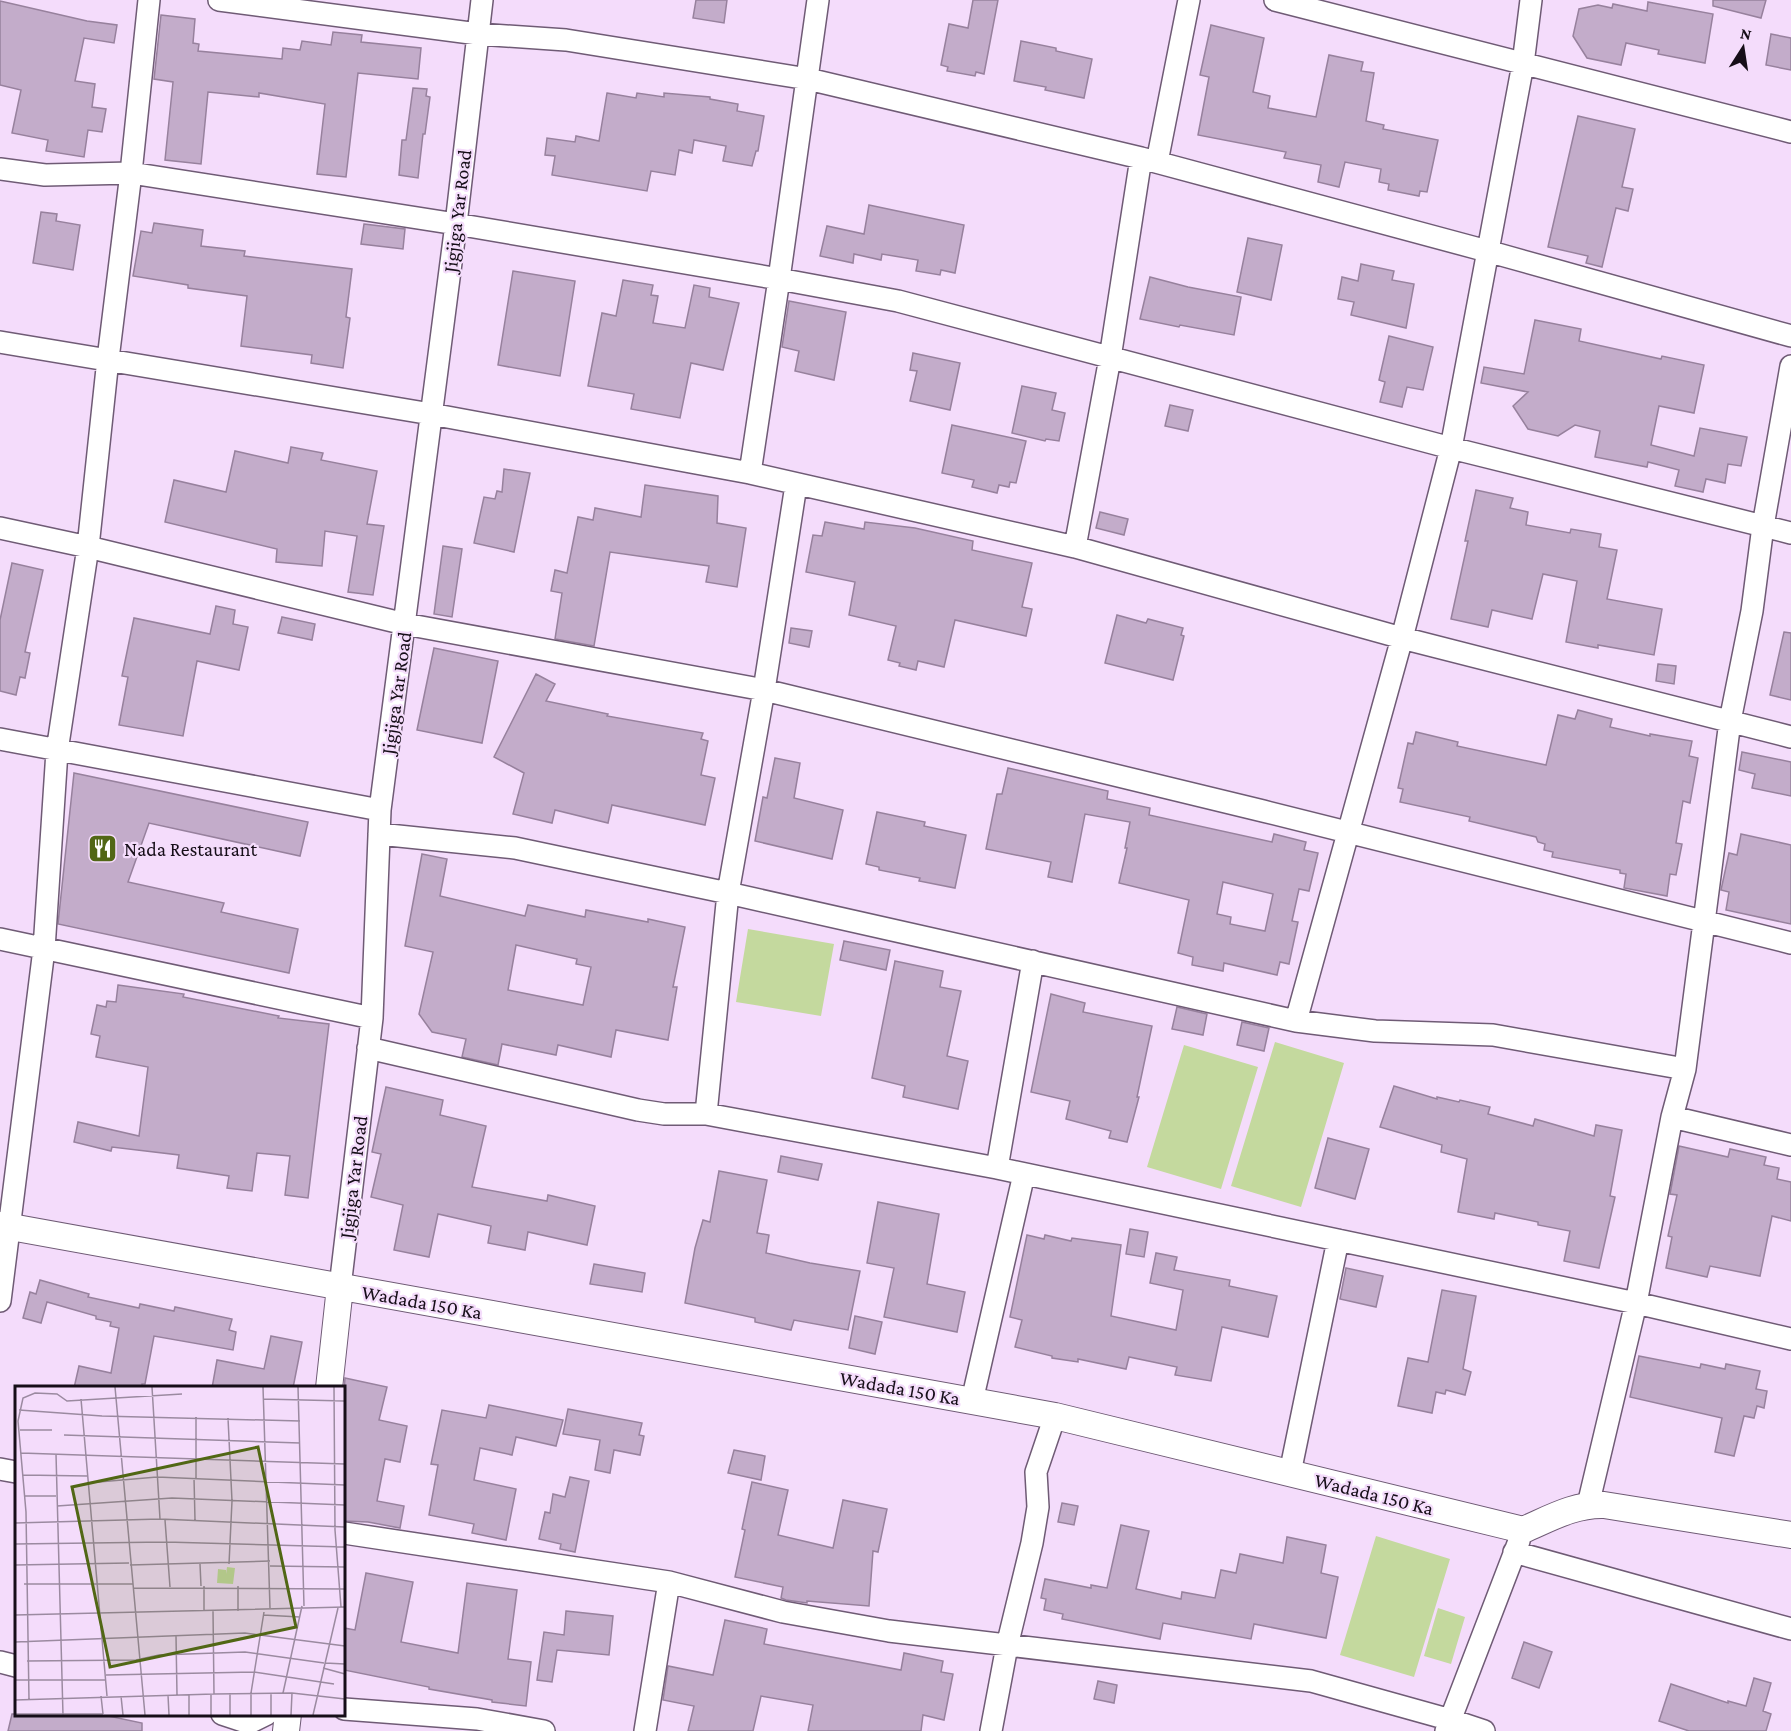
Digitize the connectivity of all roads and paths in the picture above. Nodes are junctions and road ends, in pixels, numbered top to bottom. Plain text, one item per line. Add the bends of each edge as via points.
1 (149, 0) edge
2 (219, 0) edge
3 (482, 0) edge
4 (818, 0) edge
5 (1189, 0) edge
6 (1275, 0) edge
7 (1531, 0) edge
8 (478, 34) junction
9 (1523, 64) junction
10 (808, 79) junction
11 (1791, 132) edge
12 (1149, 160) junction
13 (0, 169) edge
14 (131, 174) junction
15 (456, 224) junction
16 (1487, 251) junction
17 (779, 279) junction
18 (1791, 336) edge
19 (0, 342) edge
20 (1110, 358) junction
21 (108, 359) junction
22 (1791, 366) edge
23 (431, 414) junction
24 (1451, 448) junction
25 (750, 473) junction
26 (796, 485) junction
27 (1763, 526) junction
28 (0, 528) edge
29 (1791, 533) edge
30 (88, 547) junction
31 (1075, 547) junction
32 (405, 624) junction
33 (1402, 638) junction
34 (764, 690) junction
35 (1730, 721) junction
36 (1791, 736) edge
37 (0, 739) edge
38 (57, 752) junction
39 (380, 810) junction
40 (1348, 833) junction
41 (379, 834) junction
42 (728, 893) junction
43 (1705, 921) junction
44 (0, 939) edge
45 (1791, 943) edge
46 (44, 949) junction
47 (1033, 962) junction
48 (372, 1018) junction
49 (1296, 1022) junction
50 (369, 1048) junction
51 (1685, 1069) junction
52 (706, 1114) junction
53 (1672, 1117) junction
54 (1791, 1145) edge
55 (997, 1168) junction
56 (1024, 1174) junction
57 (5, 1226) edge
58 (1338, 1240) junction
59 (340, 1287) junction
60 (0, 1301) edge
61 (1636, 1303) junction
62 (1791, 1339) edge
63 (329, 1386) edge
64 (972, 1401) junction
65 (1055, 1416) junction
66 (0, 1468) edge
67 (15, 1472) edge
68 (1290, 1473) junction
69 (1588, 1505) junction
70 (345, 1533) edge
71 (1791, 1535) edge
72 (1519, 1541) junction
73 (669, 1582) junction
74 (1791, 1629) edge
75 (1007, 1646) junction
76 (0, 1662) edge
77 (15, 1666) edge
78 (345, 1709) edge
79 (228, 1716) edge
80 (263, 1716) edge
81 (288, 1716) edge
82 (1448, 1725) edge
83 (286, 1731) edge
84 (544, 1731) edge
85 (645, 1731) edge
86 (991, 1731) edge
87 (1484, 1731) edge

1 - 14 street
2 - 8 street
3 - 8 street, Jigjiga Yar Road
4 - 10 street
5 - 12 street
6 - 9 street
7 - 9 street
8 - 10 street via 566,40
8 - 15 street, Jigjiga Yar Road
9 - 11 street
9 - 16 street
10 - 12 street
10 - 17 street
12 - 16 street
12 - 20 street
13 - 14 street via 45,175
14 - 15 street
14 - 21 street
15 - 17 street
15 - 23 street, Jigjiga Yar Road
16 - 18 street
16 - 24 street
17 - 20 street via 898,301
17 - 25 street
19 - 21 street
20 - 24 street
20 - 31 street
21 - 23 street
21 - 30 street
22 - 27 street
23 - 25 street
23 - 32 street, Jigjiga Yar Road
24 - 27 street
24 - 33 street
25 - 26 street
26 - 31 street
26 - 34 street
27 - 29 street
27 - 35 street via 1752,611
28 - 30 street
30 - 32 street
30 - 38 street
31 - 33 street
32 - 34 street
32 - 39 street, Jigjiga Yar Road
33 - 35 street
33 - 40 street
34 - 40 street
34 - 42 street
35 - 36 street
35 - 43 street
37 - 38 street
38 - 39 street
38 - 46 street
39 - 41 street, Jigjiga Yar Road
40 - 43 street
40 - 49 street
41 - 42 street via 515,848
41 - 48 street, Jigjiga Yar Road
42 - 47 street
42 - 52 street
43 - 45 street
43 - 51 street
44 - 46 street
46 - 48 street
46 - 57 street
47 - 49 street
47 - 55 street
48 - 50 street, Jigjiga Yar Road
49 - 51 street via 1375,1031 1493,1035
50 - 52 street via 638,1110
50 - 59 street, Jigjiga Yar Road
51 - 53 street
52 - 55 street
53 - 54 street
53 - 61 street
55 - 56 street
56 - 58 street
56 - 64 street
57 - 59 street, Wadada 150 Ka
57 - 60 street
58 - 61 street
58 - 68 street
59 - 63 street, Jigjiga Yar Road
59 - 64 street, Wadada 150 Ka
61 - 62 street
61 - 69 street
64 - 65 street, Wadada 150 Ka
65 - 68 street, Wadada 150 Ka
65 - 75 street via 1036,1472 1038,1507
66 - 67 street
68 - 72 street, Wadada 150 Ka
69 - 71 street
69 - 72 street via 1559,1514
70 - 73 street
72 - 74 street
72 - 82 street
73 - 75 street via 783,1612
73 - 85 street
75 - 82 street via 1311,1681
75 - 86 street
76 - 77 street
78 - 84 street via 477,1719
79 - 80 street via 249,1723
81 - 83 street
82 - 87 street

